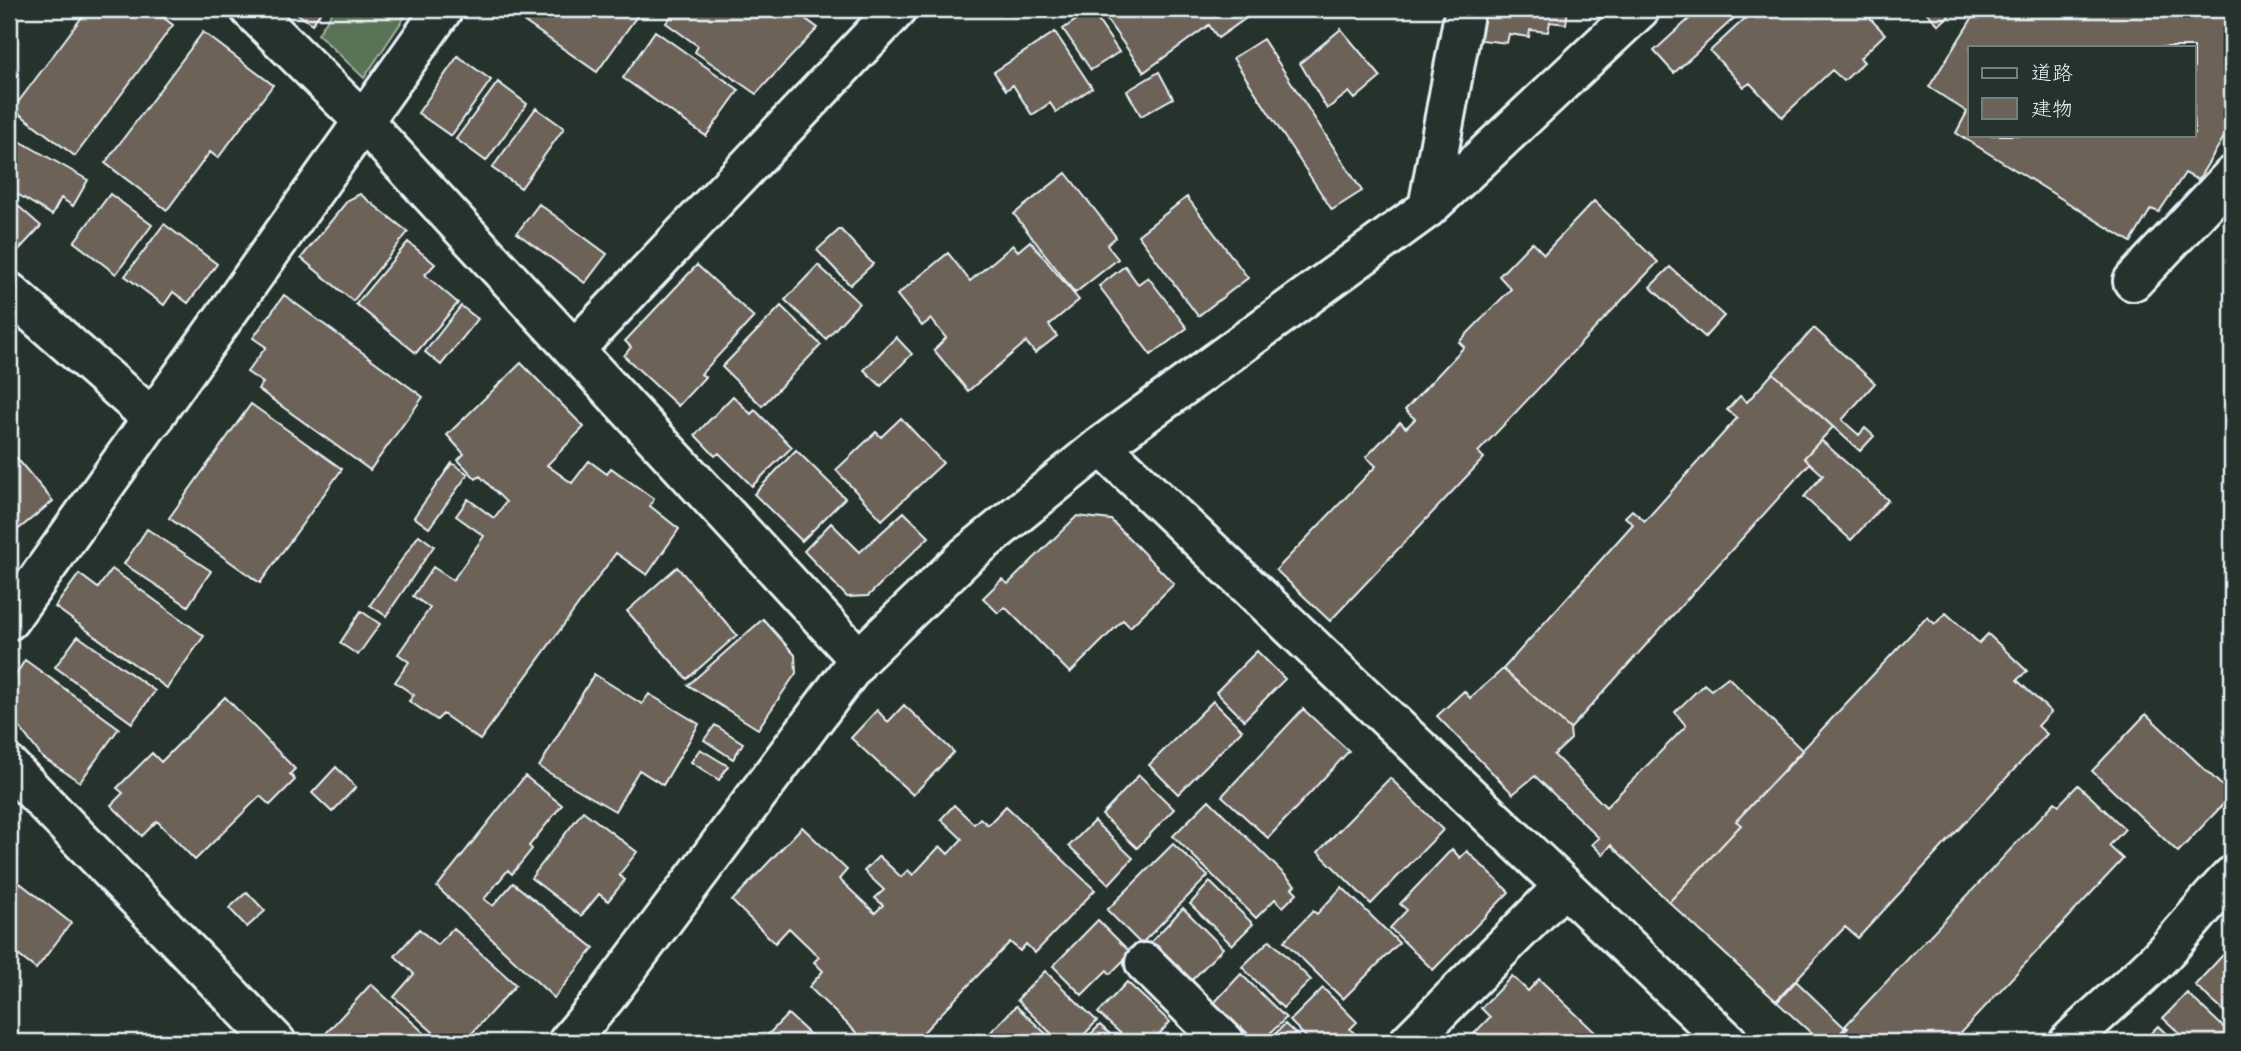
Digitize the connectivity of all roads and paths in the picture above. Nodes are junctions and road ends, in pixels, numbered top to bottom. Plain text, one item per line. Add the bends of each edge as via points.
1 (250, 9) edge
2 (443, 9) edge
3 (897, 9) edge
4 (1465, 9) edge
5 (1640, 9) edge
6 (364, 122) junction
7 (2232, 176) edge
8 (1428, 208) junction
9 (2133, 281) dead end
10 (9, 292) edge
11 (574, 351) junction
12 (153, 419) junction
13 (1101, 446) junction
14 (9, 620) edge
15 (859, 659) junction
16 (9, 766) edge
17 (2232, 876) edge
18 (1564, 886) junction
19 (1144, 963) dead end
20 (276, 1042) edge
21 (568, 1042) edge
22 (1225, 1042) edge
23 (1409, 1042) edge
24 (1728, 1042) edge
25 (2069, 1042) edge

1 - 6 street
2 - 6 street
3 - 11 street
4 - 8 street
5 - 8 street
6 - 11 street
6 - 12 street
7 - 9 street
8 - 13 street
10 - 12 street
11 - 15 street
12 - 14 street
13 - 15 street via 966,556
13 - 18 street
15 - 21 street
16 - 20 street
17 - 25 street via 2156,960
18 - 23 street
18 - 24 street
19 - 22 street

